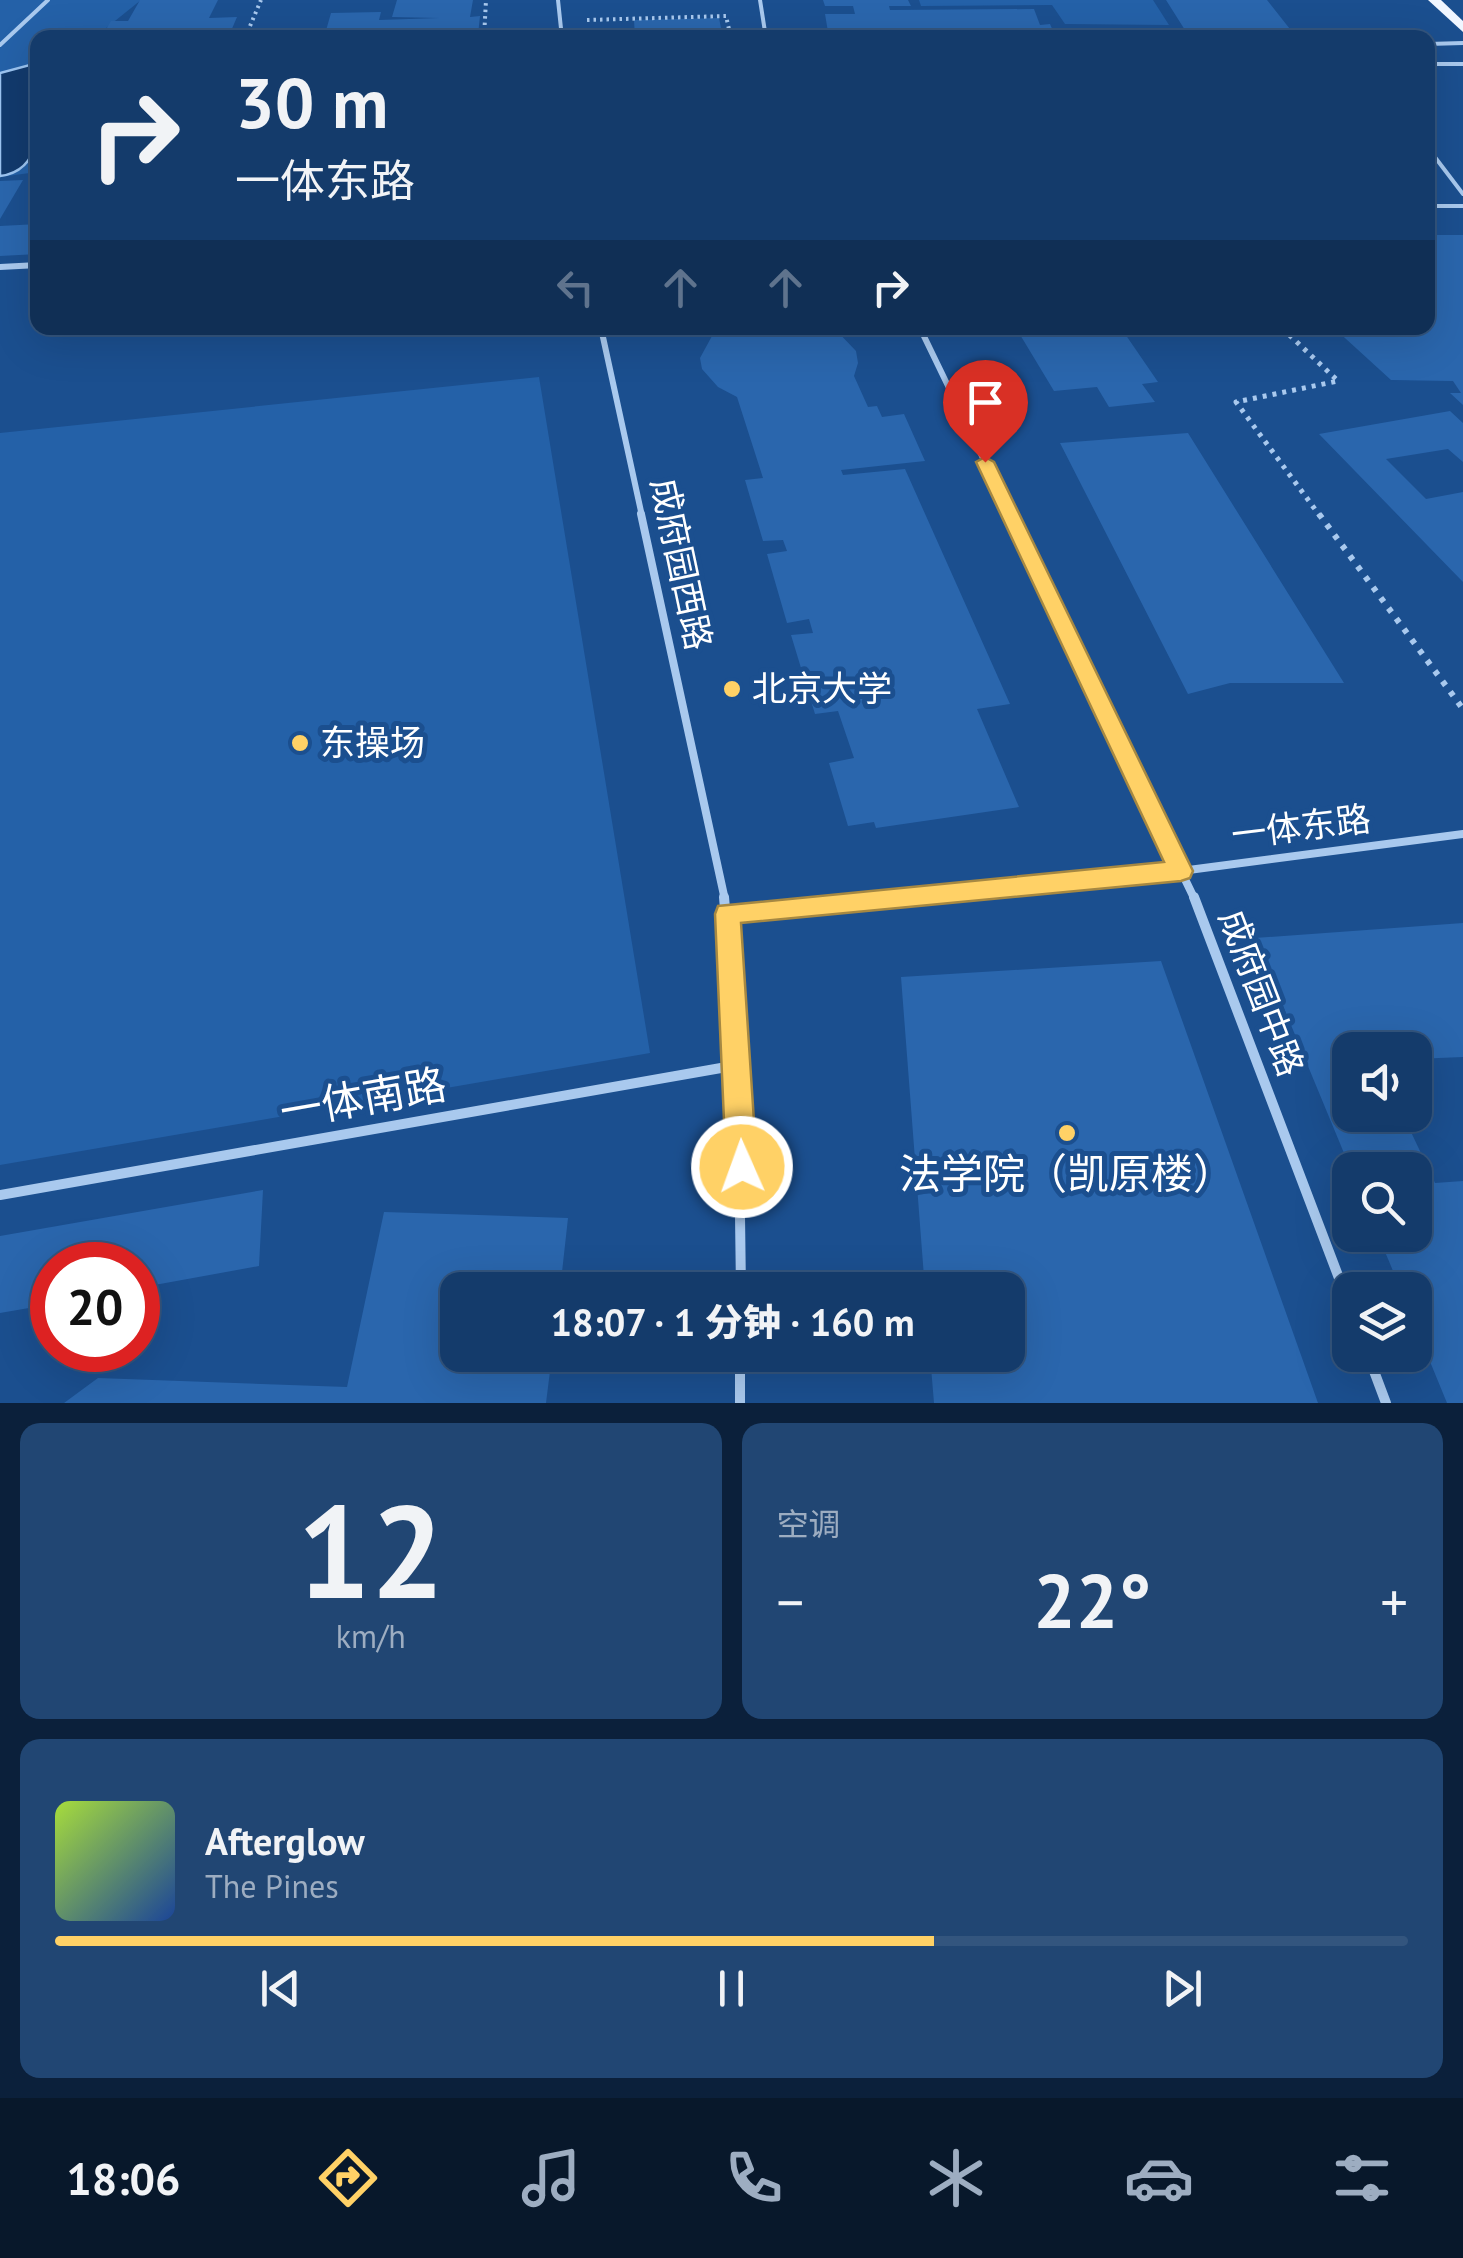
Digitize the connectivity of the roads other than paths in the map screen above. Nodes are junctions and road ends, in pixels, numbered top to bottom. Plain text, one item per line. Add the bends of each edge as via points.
1 (48, 0) edge
2 (558, 0) edge
3 (760, 0) edge
4 (1434, 0) edge
5 (1463, 28) edge
6 (561, 30) edge
7 (765, 30) edge
8 (1463, 43) edge
9 (1435, 44) edge
10 (0, 45) edge
11 (1435, 64) edge
12 (1463, 64) edge
13 (1435, 157) edge
14 (1463, 194) edge
15 (1435, 206) edge
16 (1463, 206) edge
17 (30, 265) edge
18 (0, 267) edge
19 (603, 335) edge
20 (923, 335) edge
21 (1463, 834) edge
22 (1181, 871) junction
23 (728, 914) junction
24 (738, 1065) junction
25 (0, 1195) edge
26 (741, 1272) edge
27 (1337, 1272) edge
28 (740, 1372) edge
29 (1374, 1372) edge
30 (740, 1403) edge
31 (1386, 1403) edge

1 - 10 lane
2 - 6 lane
3 - 7 lane
4 - 5 main road
8 - 9 lane
11 - 12 lane
13 - 14 lane
15 - 16 lane
17 - 18 lane
19 - 23 lane, 成府园西路
20 - 22 lane, 成府园中路
21 - 22 lane, 一体东路
22 - 23 lane, 一体东路
22 - 27 lane, 成府园中路
23 - 24 lane, 成府园西路
24 - 25 lane, 一体南路
24 - 26 lane, 成府园西路
28 - 30 lane
29 - 31 lane

